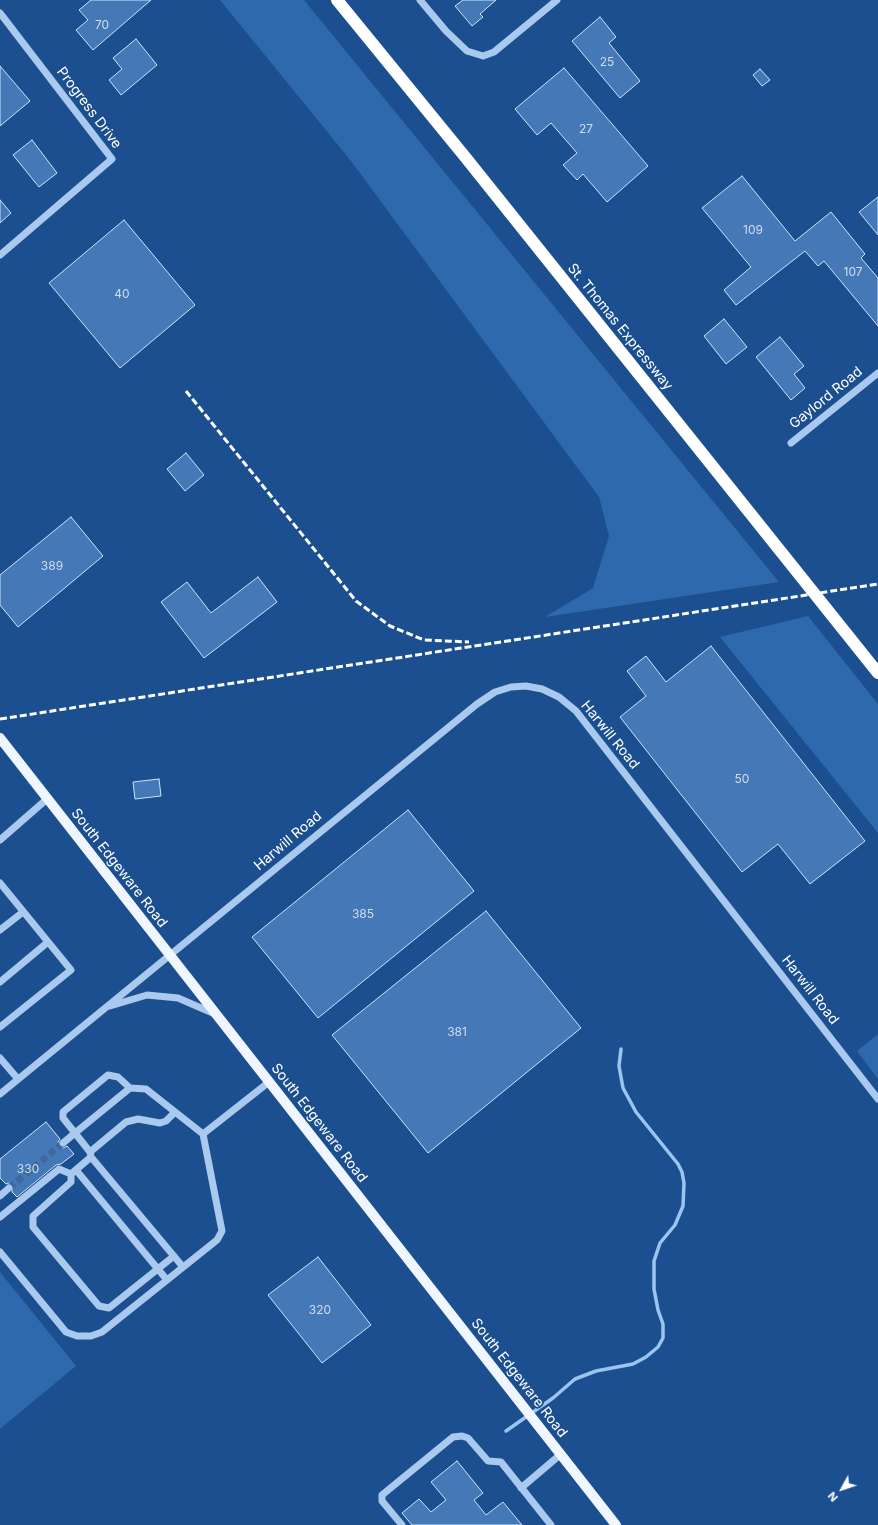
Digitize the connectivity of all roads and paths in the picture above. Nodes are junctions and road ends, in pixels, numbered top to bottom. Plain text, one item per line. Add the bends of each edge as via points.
1 (337, 0) edge
2 (420, 0) edge
3 (558, 0) edge
4 (0, 12) edge
5 (0, 255) edge
6 (878, 373) edge
7 (791, 443) dead end
8 (878, 673) edge
9 (0, 738) edge
10 (47, 799) junction
11 (0, 840) edge
12 (0, 883) edge
13 (24, 912) junction
14 (0, 930) edge
15 (48, 942) junction
16 (170, 955) junction
17 (0, 982) edge
18 (106, 1007) junction
19 (216, 1014) junction
20 (0, 1027) edge
21 (0, 1058) edge
22 (18, 1079) junction
23 (269, 1082) junction
24 (130, 1088) junction
25 (0, 1094) edge
26 (878, 1099) edge
27 (175, 1112) junction
28 (75, 1133) junction
29 (203, 1134) junction
30 (63, 1143) tunnel mouth
31 (90, 1155) junction
32 (73, 1172) junction
33 (9, 1188) tunnel mouth
34 (0, 1196) edge
35 (0, 1217) edge
36 (0, 1252) edge
37 (174, 1256) junction
38 (183, 1267) junction
39 (158, 1269) junction
40 (166, 1280) junction
41 (561, 1454) junction
42 (521, 1488) junction
43 (402, 1525) edge
44 (551, 1525) edge
45 (616, 1525) edge

1 - 8 highway, St. Thomas Expressway
2 - 3 street via 467,51 483,56 494,52
4 - 5 street, Progress Drive via 112,159
6 - 7 street, Gaylord Road
9 - 10 main road, South Edgeware Road
10 - 11 street
10 - 16 main road, South Edgeware Road
12 - 13 street
13 - 14 street
13 - 15 street
15 - 17 street
15 - 20 street via 71,970
16 - 18 street, Harwill Road
16 - 19 main road, South Edgeware Road
16 - 26 street, Harwill Road via 477,704 495,692 511,686 542,689 559,696 576,711
18 - 19 street via 148,995 178,998
18 - 22 street, Harwill Road
19 - 23 main road, South Edgeware Road
21 - 22 street
22 - 25 street, Harwill Road
23 - 29 street
23 - 41 main road, South Edgeware Road
24 - 27 street via 146,1089
24 - 28 street
24 - 28 street via 118,1077 108,1075 63,1112 63,1118
27 - 29 street
27 - 31 street via 160,1123 138,1119 126,1122
28 - 30 street
28 - 31 street
29 - 38 street via 222,1231 216,1240
31 - 32 street
31 - 37 street
32 - 35 street via 59,1169
32 - 39 street
32 - 39 street via 71,1182 33,1216 33,1226 99,1306 109,1308
33 - 34 street
36 - 40 street via 66,1332 77,1336 91,1336 102,1332
37 - 38 street
37 - 39 street
38 - 40 street
39 - 40 street
41 - 42 street
41 - 45 main road, South Edgeware Road
42 - 43 street via 501,1462 488,1461 468,1438 453,1437 382,1495 382,1501
42 - 44 street

